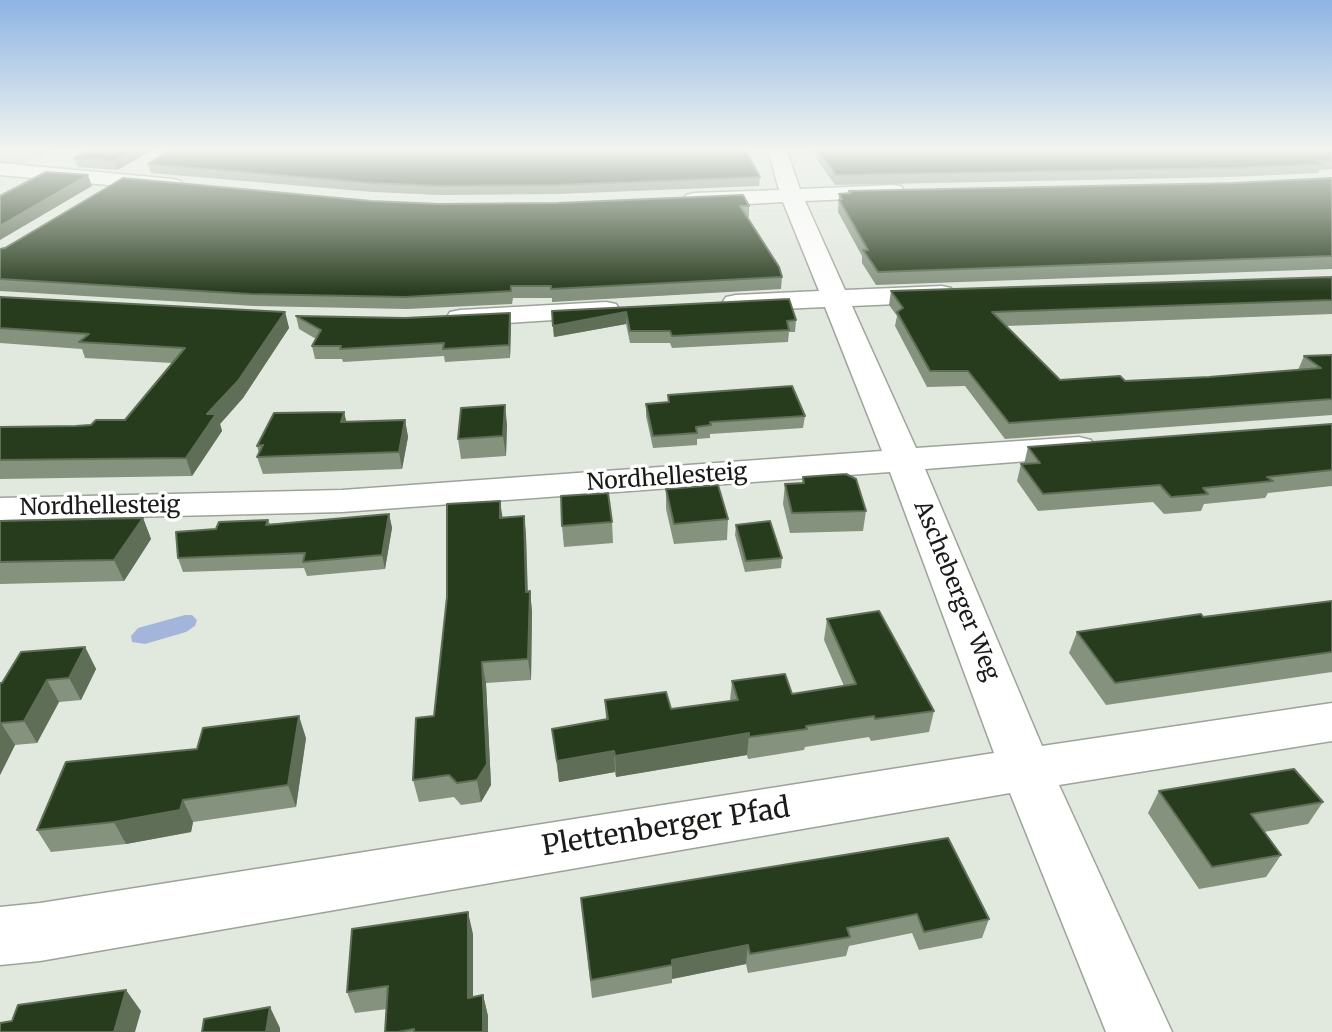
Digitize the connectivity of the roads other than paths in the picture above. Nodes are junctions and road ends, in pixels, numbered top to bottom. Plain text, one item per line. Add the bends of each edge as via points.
1 (93, 197) edge
2 (785, 197) edge
3 (792, 197) edge
4 (88, 200) edge
5 (668, 200) edge
6 (967, 293) edge
7 (833, 298) junction
8 (708, 304) edge
9 (639, 308) edge
10 (433, 319) edge
11 (1104, 445) edge
12 (904, 461) junction
13 (0, 509) edge
14 (1332, 722) edge
15 (1026, 768) junction
16 (0, 936) edge
17 (1139, 1032) edge

1 - 4 street
2 - 5 street
3 - 7 street, Ascheberger Weg
6 - 7 street
7 - 8 street
7 - 12 street, Ascheberger Weg
9 - 10 street
11 - 12 street, Nordhellesteig
12 - 13 street, Nordhellesteig via 342,501
12 - 15 street, Ascheberger Weg
14 - 15 street, Plettenberger Pfad
15 - 16 street, Plettenberger Pfad
15 - 17 street, Ascheberger Weg

